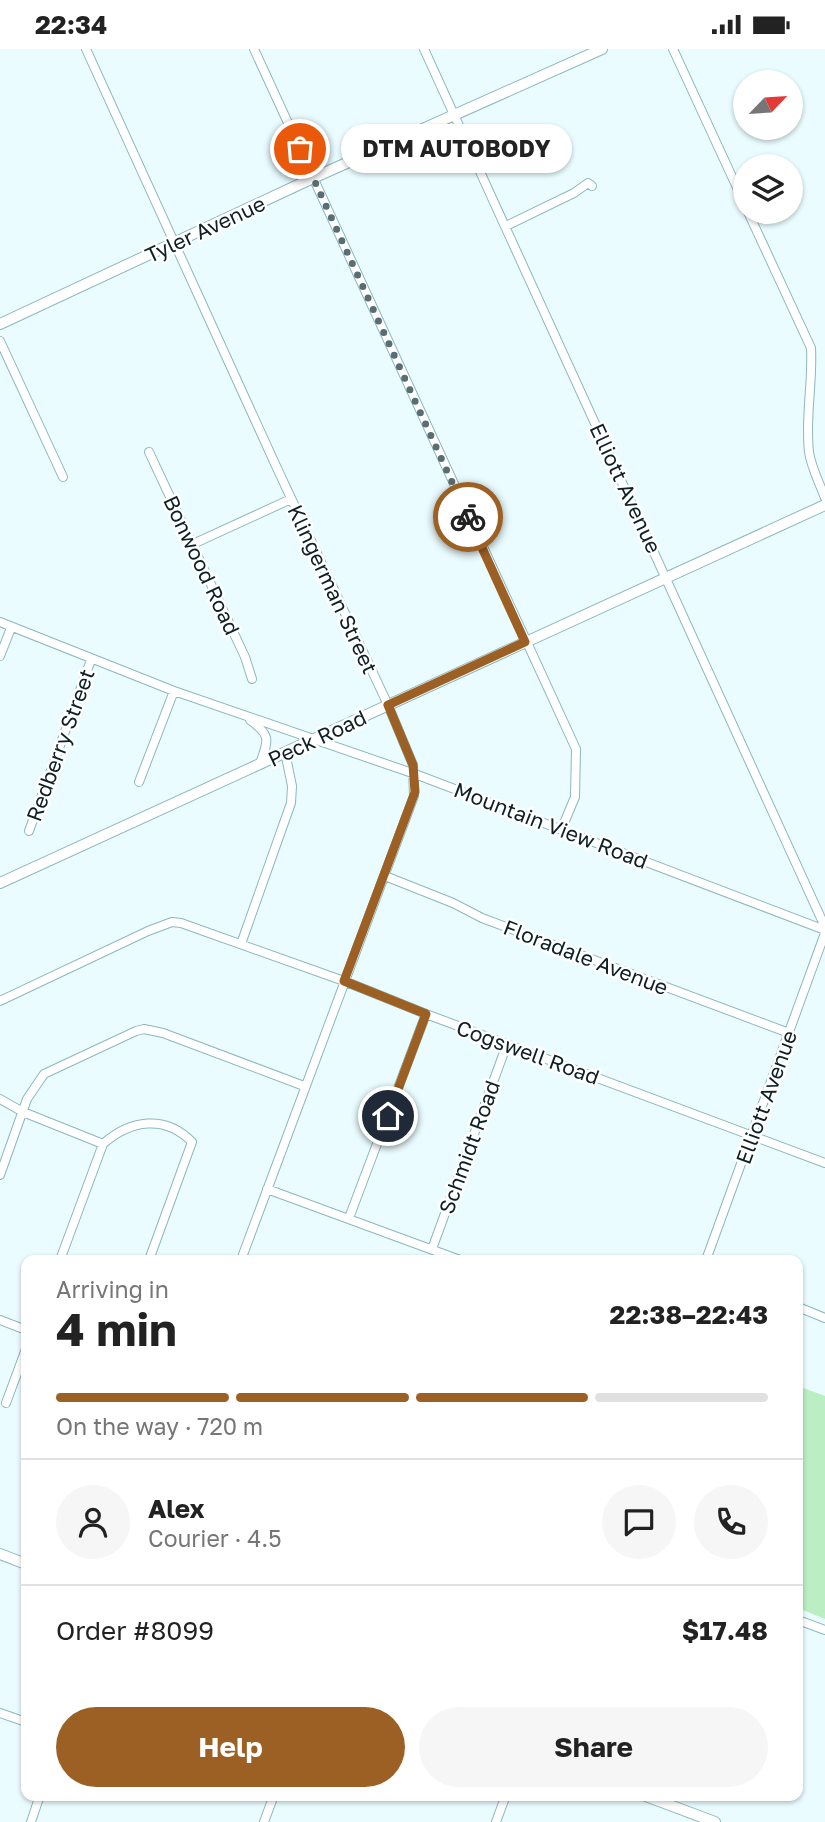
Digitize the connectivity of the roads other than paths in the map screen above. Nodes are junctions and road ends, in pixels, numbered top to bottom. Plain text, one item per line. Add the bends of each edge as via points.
1 (86, 49) edge
2 (254, 49) edge
3 (424, 49) edge
4 (602, 49) edge
5 (673, 49) edge
6 (455, 116) junction
7 (313, 179) junction
8 (733, 179) edge
9 (592, 186) dead end
10 (754, 224) edge
11 (506, 226) junction
12 (174, 243) junction
13 (0, 324) edge
14 (0, 341) edge
15 (149, 452) dead end
16 (63, 477) dead end
17 (825, 498) edge
18 (291, 499) junction
19 (825, 505) edge
20 (193, 544) junction
21 (667, 577) junction
22 (0, 622) edge
23 (11, 628) junction
24 (525, 642) junction
25 (0, 656) edge
26 (92, 660) junction
27 (252, 679) dead end
28 (174, 691) junction
29 (388, 705) junction
30 (242, 714) junction
31 (314, 739) junction
32 (285, 752) junction
33 (260, 764) junction
34 (415, 774) junction
35 (139, 782) dead end
36 (562, 828) junction
37 (29, 831) dead end
38 (384, 876) junction
39 (0, 883) edge
40 (825, 930) edge
41 (241, 944) junction
42 (344, 981) junction
43 (0, 1001) edge
44 (426, 1014) junction
45 (789, 1033) junction
46 (507, 1044) junction
47 (304, 1086) junction
48 (0, 1099) edge
49 (23, 1112) junction
50 (752, 1135) junction
51 (103, 1144) junction
52 (825, 1163) edge
53 (0, 1175) edge
54 (267, 1189) junction
55 (349, 1218) junction
56 (432, 1249) junction
57 (62, 1255) edge
58 (151, 1255) edge
59 (243, 1255) edge
60 (447, 1255) edge
61 (708, 1255) edge
62 (803, 1309) edge
63 (825, 1318) edge
64 (0, 1320) edge
65 (21, 1328) edge
66 (21, 1362) edge
67 (6, 1402) dead end
68 (0, 1554) edge
69 (21, 1562) edge
70 (803, 1622) edge
71 (825, 1630) edge
72 (0, 1713) edge
73 (21, 1720) edge
74 (38, 1801) edge
75 (272, 1801) edge
76 (504, 1801) edge
77 (659, 1801) edge
78 (30, 1822) edge
79 (264, 1822) edge
80 (496, 1822) edge
81 (715, 1822) edge

1 - 12 street, Klingerman Street
2 - 7 street
3 - 6 street, Elliott Avenue
4 - 6 main road, Tyler Avenue
5 - 8 street
6 - 7 main road, Tyler Avenue
6 - 11 street, Elliott Avenue
7 - 12 main road, Tyler Avenue
7 - 24 street
9 - 11 street via 587,183
10 - 17 street via 811,348 809,454
11 - 21 street, Elliott Avenue
12 - 13 main road, Tyler Avenue
12 - 18 street, Klingerman Street
14 - 16 street
15 - 20 street, Bonwood Road
18 - 20 street
18 - 29 street, Klingerman Street
19 - 21 main road, Peck Road
20 - 27 street, Bonwood Road
21 - 24 main road, Peck Road
21 - 40 street, Elliott Avenue
22 - 23 street, Mountain View Road
23 - 25 street
23 - 26 street, Mountain View Road
24 - 29 main road, Peck Road
24 - 36 street via 576,749 575,797
26 - 28 street, Mountain View Road
26 - 37 street, Redberry Street
28 - 30 street, Mountain View Road
28 - 35 street
29 - 31 main road, Peck Road
29 - 34 street, Klingerman Street
30 - 31 street, Mountain View Road
30 - 33 street via 267,735
31 - 32 main road, Peck Road
31 - 34 street, Mountain View Road
32 - 33 main road, Peck Road
32 - 41 street via 292,786 290,808
33 - 39 main road, Peck Road
34 - 36 street, Mountain View Road
34 - 38 street, Klingerman Street via 414,796
36 - 40 street, Mountain View Road
38 - 42 street, Klingerman Street
38 - 45 street, Floradale Avenue via 482,918
40 - 45 street, Elliott Avenue
41 - 42 street, Cogswell Road
41 - 43 street, Cogswell Road via 172,922
42 - 44 street, Cogswell Road
42 - 47 street, Klingerman Street
44 - 46 street, Cogswell Road
44 - 55 street
45 - 50 street, Elliott Avenue
46 - 50 street, Cogswell Road
46 - 56 street, Schmidt Road
47 - 49 street via 144,1028 44,1074
47 - 54 street, Klingerman Street
48 - 49 street
49 - 51 street
49 - 53 street
50 - 52 street, Cogswell Road
50 - 61 street, Elliott Avenue
51 - 57 street
51 - 58 street via 118,1131 154,1123 182,1131 192,1142
54 - 55 street
54 - 59 street, Klingerman Street
55 - 56 street
56 - 60 street
62 - 63 street
64 - 65 street
66 - 67 street
68 - 69 main road
70 - 71 street
72 - 73 street
74 - 78 street
75 - 79 street
76 - 80 street
77 - 81 main road

